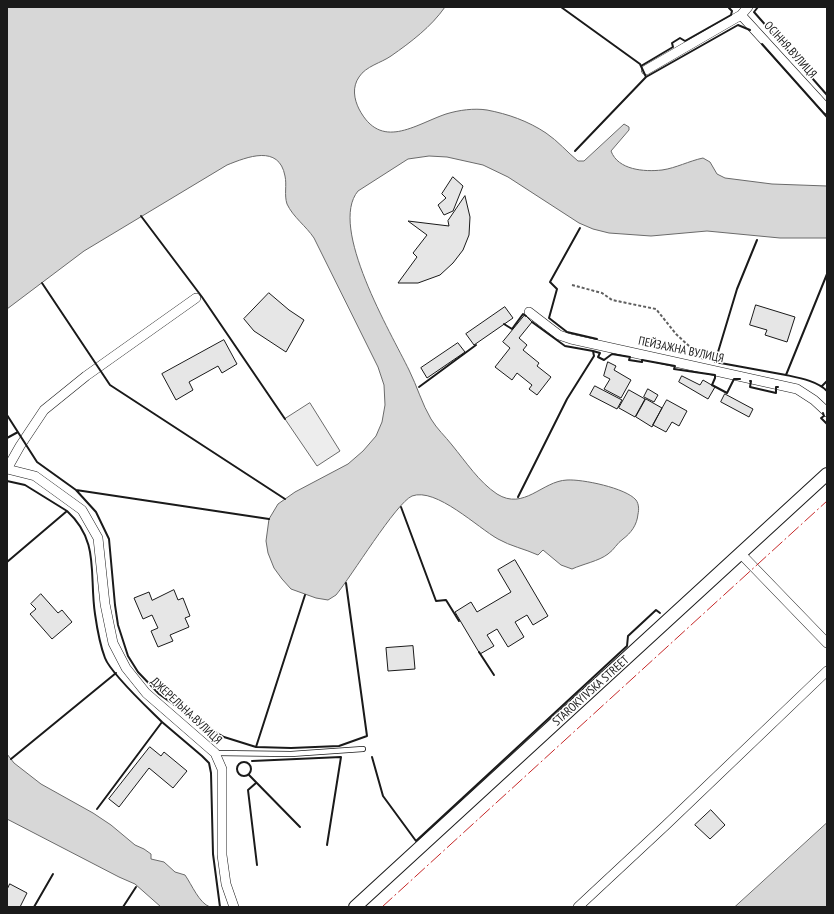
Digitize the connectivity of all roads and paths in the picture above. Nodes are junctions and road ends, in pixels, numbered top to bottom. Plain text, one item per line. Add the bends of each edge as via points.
1 (748, 7) edge
2 (741, 15) junction
3 (646, 70) dead end
4 (827, 109) edge
5 (572, 285) dead end
6 (196, 298) dead end
7 (529, 312) dead end
8 (706, 368) junction
9 (827, 412) edge
10 (7, 469) edge
11 (827, 474) edge
12 (741, 554) junction
13 (827, 643) edge
14 (827, 671) edge
15 (363, 749) dead end
16 (214, 753) junction
17 (234, 907) edge
18 (355, 907) edge
19 (578, 907) edge

1 - 2 street
2 - 3 street
2 - 4 street, ОСІННЯ ВУЛИЦЯ
5 - 8 path via 602,293 612,300 656,309 676,334 704,361
6 - 10 street via 86,376 44,410
7 - 8 street, ПЕЙЗАЖНА ВУЛИЦЯ via 559,335 571,339
8 - 9 street, ПЕЙЗАЖНА ВУЛИЦЯ via 797,389
10 - 16 street, ДЖЕРЕЛЬНА ВУЛИЦЯ via 35,476 82,510 98,538 105,604 113,643 126,668 146,693
11 - 12 street, STAROKYIVSKA STREET
12 - 13 street
12 - 18 street, STAROKYIVSKA STREET
14 - 19 street
15 - 16 lane via 291,754
16 - 17 street, ДЖЕРЕЛЬНА ВУЛИЦЯ via 222,769 222,855 226,884

